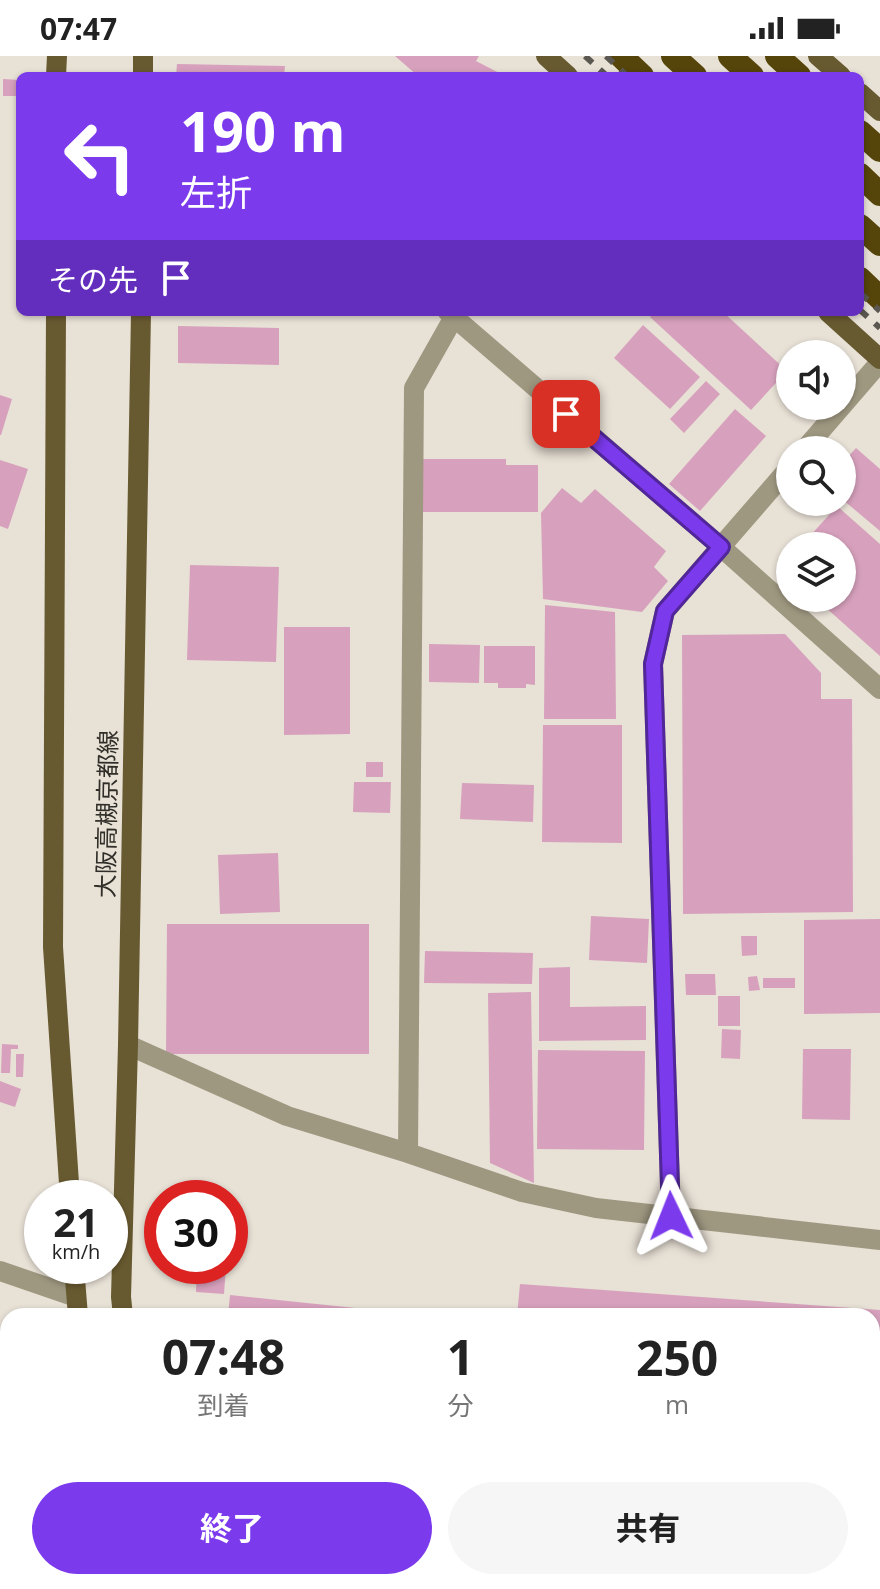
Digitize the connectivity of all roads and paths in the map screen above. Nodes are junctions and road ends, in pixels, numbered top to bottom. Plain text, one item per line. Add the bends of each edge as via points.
1 (546, 56) edge
2 (621, 56) edge
3 (673, 56) edge
4 (730, 56) edge
5 (777, 56) edge
6 (818, 56) edge
7 (564, 72) edge
8 (638, 72) edge
9 (691, 72) edge
10 (748, 72) edge
11 (795, 72) edge
12 (836, 72) edge
13 (864, 97) edge
14 (880, 111) edge
15 (864, 136) edge
16 (880, 150) edge
17 (864, 179) edge
18 (880, 194) edge
19 (864, 230) edge
20 (880, 244) edge
21 (864, 283) edge
22 (880, 298) edge
23 (56, 316) edge
24 (141, 316) edge
25 (450, 316) edge
26 (452, 316) edge
27 (832, 316) edge
28 (880, 361) edge
29 (816, 436) edge
30 (776, 483) edge
31 (721, 547) junction
32 (880, 689) edge
33 (128, 1045) junction
34 (408, 1153) junction
35 (69, 1180) edge
36 (671, 1216) junction
37 (880, 1240) edge
38 (0, 1271) edge
39 (75, 1284) edge
40 (77, 1306) edge
41 (122, 1308) edge

1 - 7 main road
2 - 8 highway
3 - 9 highway
4 - 10 highway
5 - 11 highway
6 - 12 main road
13 - 14 main road
15 - 16 highway
17 - 18 highway
19 - 20 highway
21 - 22 highway
23 - 35 main road via 53,947
24 - 33 main road, 大阪高槻京都線
25 - 34 street via 414,388
26 - 31 street
27 - 28 main road
28 - 29 street
30 - 31 street
31 - 32 street
31 - 36 street via 665,611 653,664
33 - 34 street via 287,1116
33 - 41 main road, 大阪高槻京都線
34 - 36 street via 522,1192 596,1208
36 - 37 street
38 - 40 street
39 - 40 main road

